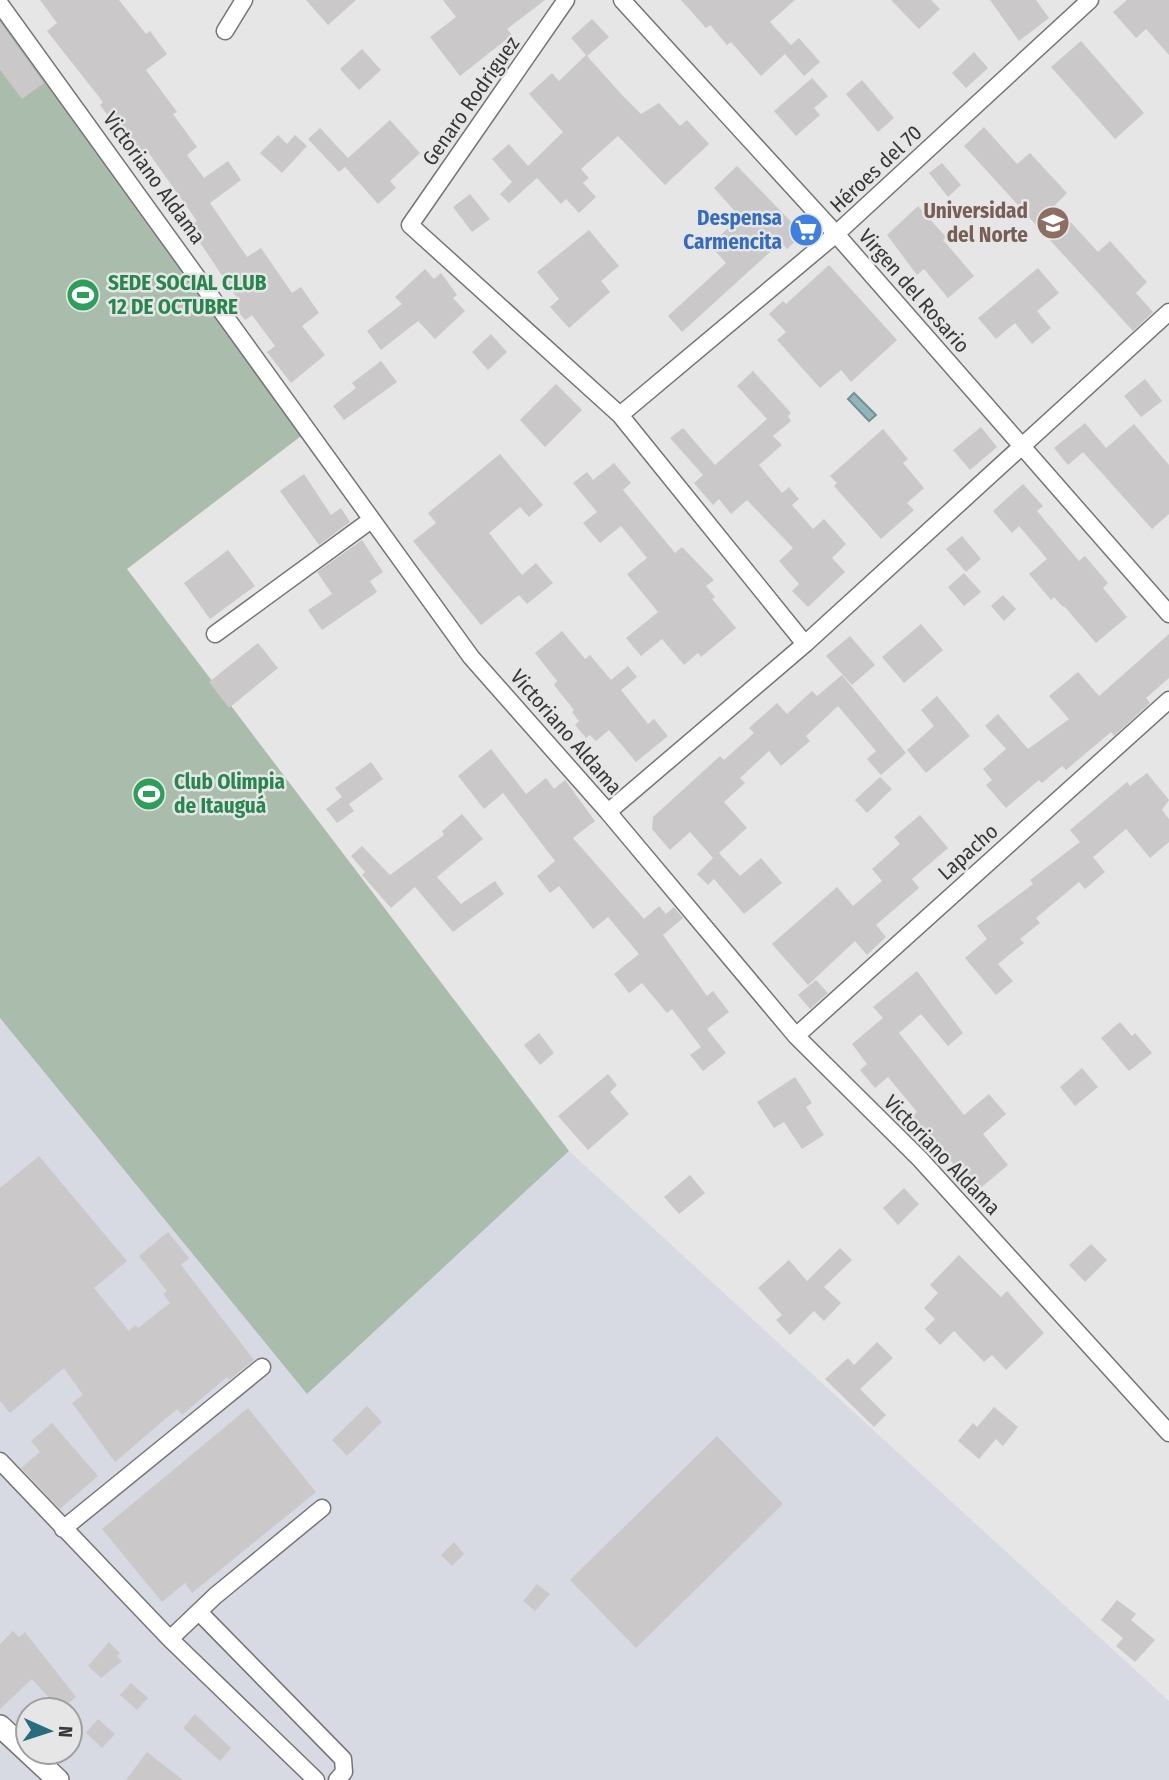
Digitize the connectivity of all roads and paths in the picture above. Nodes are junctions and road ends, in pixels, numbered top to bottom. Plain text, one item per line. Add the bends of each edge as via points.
1 (244, 0) edge
2 (566, 0) edge
3 (622, 0) edge
4 (1090, 0) edge
5 (0, 4) edge
6 (225, 31) dead end
7 (836, 234) junction
8 (1169, 312) edge
9 (620, 415) junction
10 (1021, 444) junction
11 (371, 520) junction
12 (1169, 614) edge
13 (215, 634) dead end
14 (805, 644) junction
15 (1169, 700) edge
16 (608, 811) junction
17 (796, 1036) junction
18 (262, 1367) dead end
19 (1169, 1433) edge
20 (0, 1461) edge
21 (322, 1508) dead end
22 (63, 1529) junction
23 (199, 1612) junction
24 (170, 1640) junction
25 (0, 1726) edge
26 (58, 1780) edge
27 (316, 1780) edge
28 (337, 1780) edge

1 - 6 street
2 - 9 street, Genaro Rodriguez via 410,225
3 - 7 street, Virgen del Rosario
4 - 7 street, Héroes del 70
5 - 11 street, Victoriano Aldama
7 - 9 street, Héroes del 70
7 - 10 street, Virgen del Rosario
8 - 10 street
9 - 14 street
10 - 12 street, Virgen del Rosario
10 - 14 street
11 - 13 street
11 - 16 street, Victoriano Aldama via 471,657
14 - 16 street
15 - 17 street, Lapacho
16 - 17 street, Victoriano Aldama
17 - 19 street, Victoriano Aldama via 920,1159
18 - 22 street
20 - 22 street
21 - 23 street
22 - 24 street
23 - 24 street
23 - 28 street via 343,1759 344,1772
24 - 27 street
25 - 26 street

